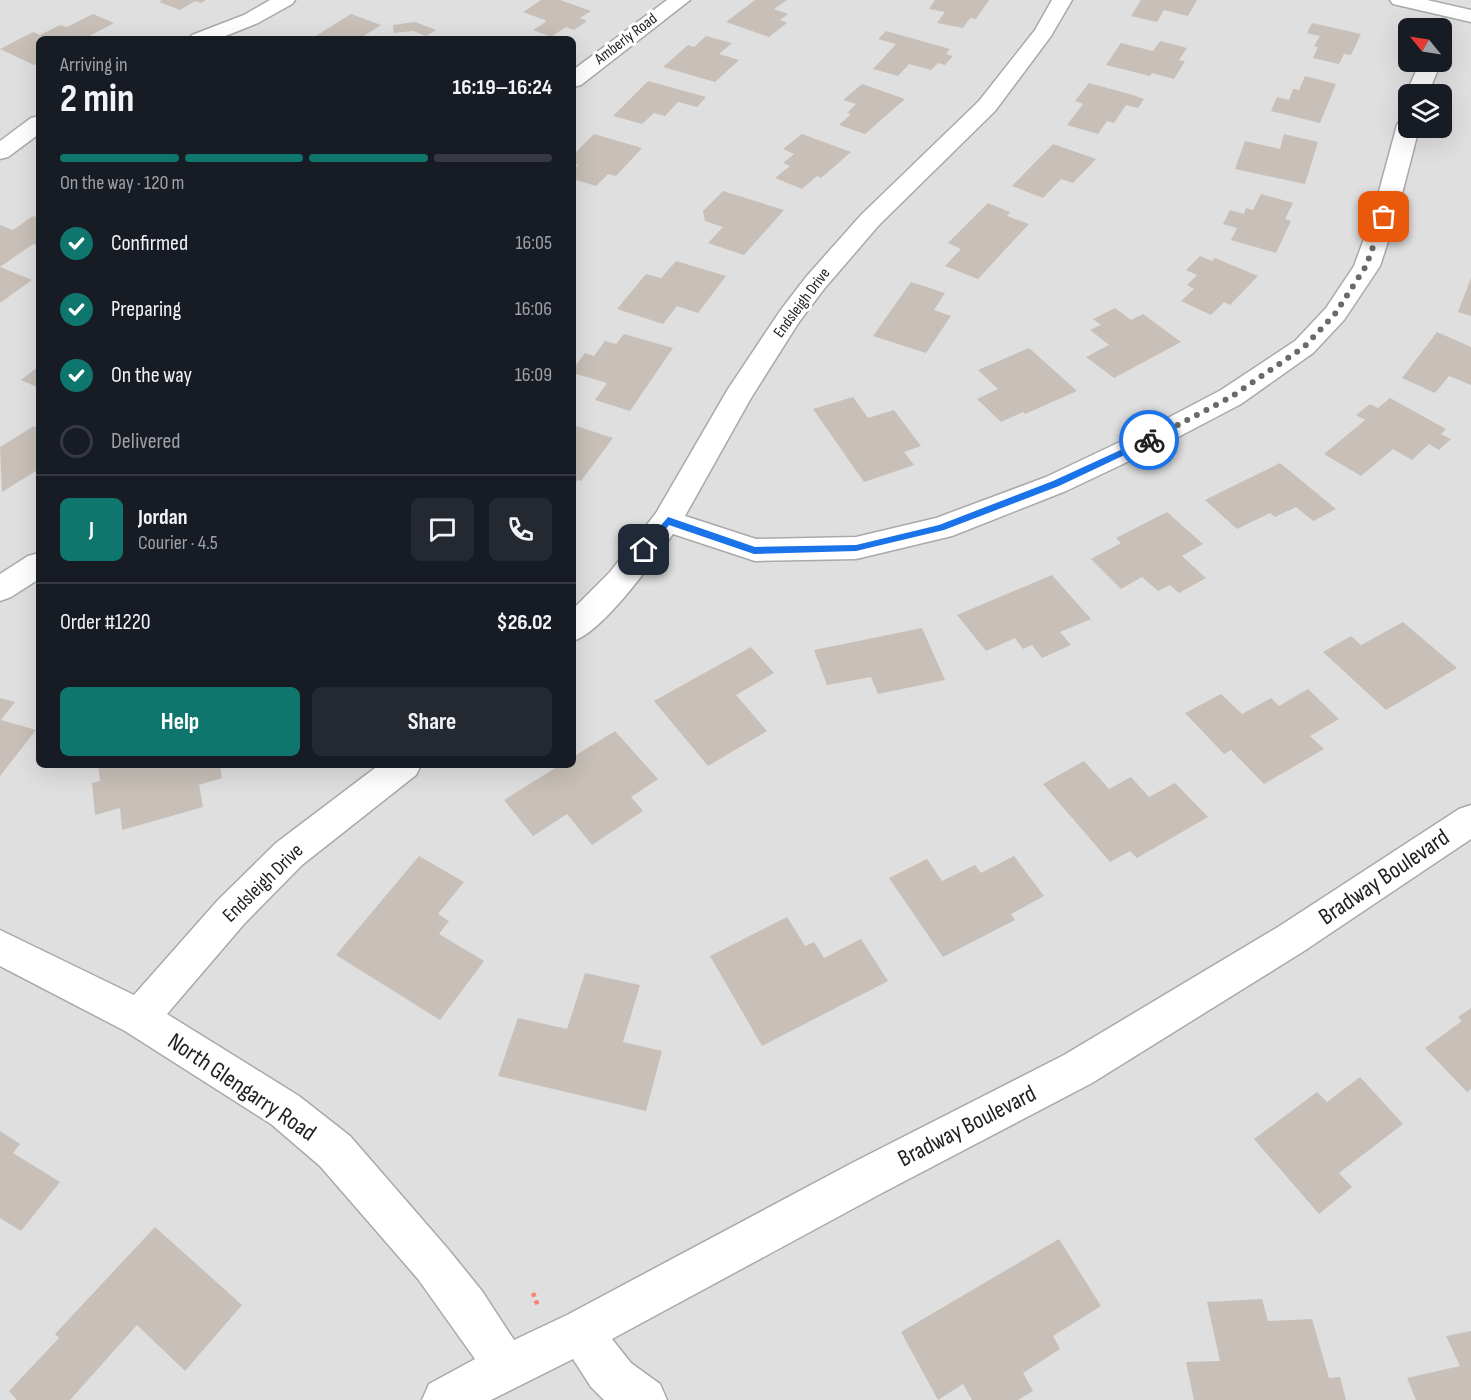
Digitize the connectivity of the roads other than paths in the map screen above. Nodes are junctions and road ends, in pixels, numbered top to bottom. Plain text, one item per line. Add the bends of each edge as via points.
1 (285, 0) edge
2 (680, 0) edge
3 (1062, 0) edge
4 (1400, 0) edge
5 (1461, 14) edge
6 (207, 36) edge
7 (576, 78) edge
8 (36, 125) edge
9 (1405, 138) edge
10 (0, 152) edge
11 (668, 521) junction
12 (36, 566) edge
13 (0, 589) edge
14 (576, 626) edge
15 (400, 768) edge
16 (1471, 820) edge
17 (0, 946) edge
18 (140, 1018) junction
19 (583, 1331) junction
20 (506, 1366) junction
21 (445, 1400) edge
22 (644, 1400) edge

1 - 6 street
2 - 7 street, Amberly Road
3 - 11 street, Endsleigh Drive via 1044,32 987,106 870,220 815,283 738,396
4 - 5 street
8 - 10 street
9 - 11 street via 1384,217 1366,266 1335,314 1304,347 1231,397 1153,438 1056,483 940,528 856,548 754,550
11 - 14 street, Endsleigh Drive via 621,580
12 - 13 street
15 - 18 street, Endsleigh Drive via 290,854 231,912
16 - 19 street, Bradway Boulevard via 1291,939 1078,1069
17 - 18 street, North Glengarry Road
18 - 20 street, North Glengarry Road via 285,1110 335,1151 433,1264
19 - 20 street, Bradway Boulevard
19 - 22 street via 599,1364
20 - 21 street, Bradway Boulevard

